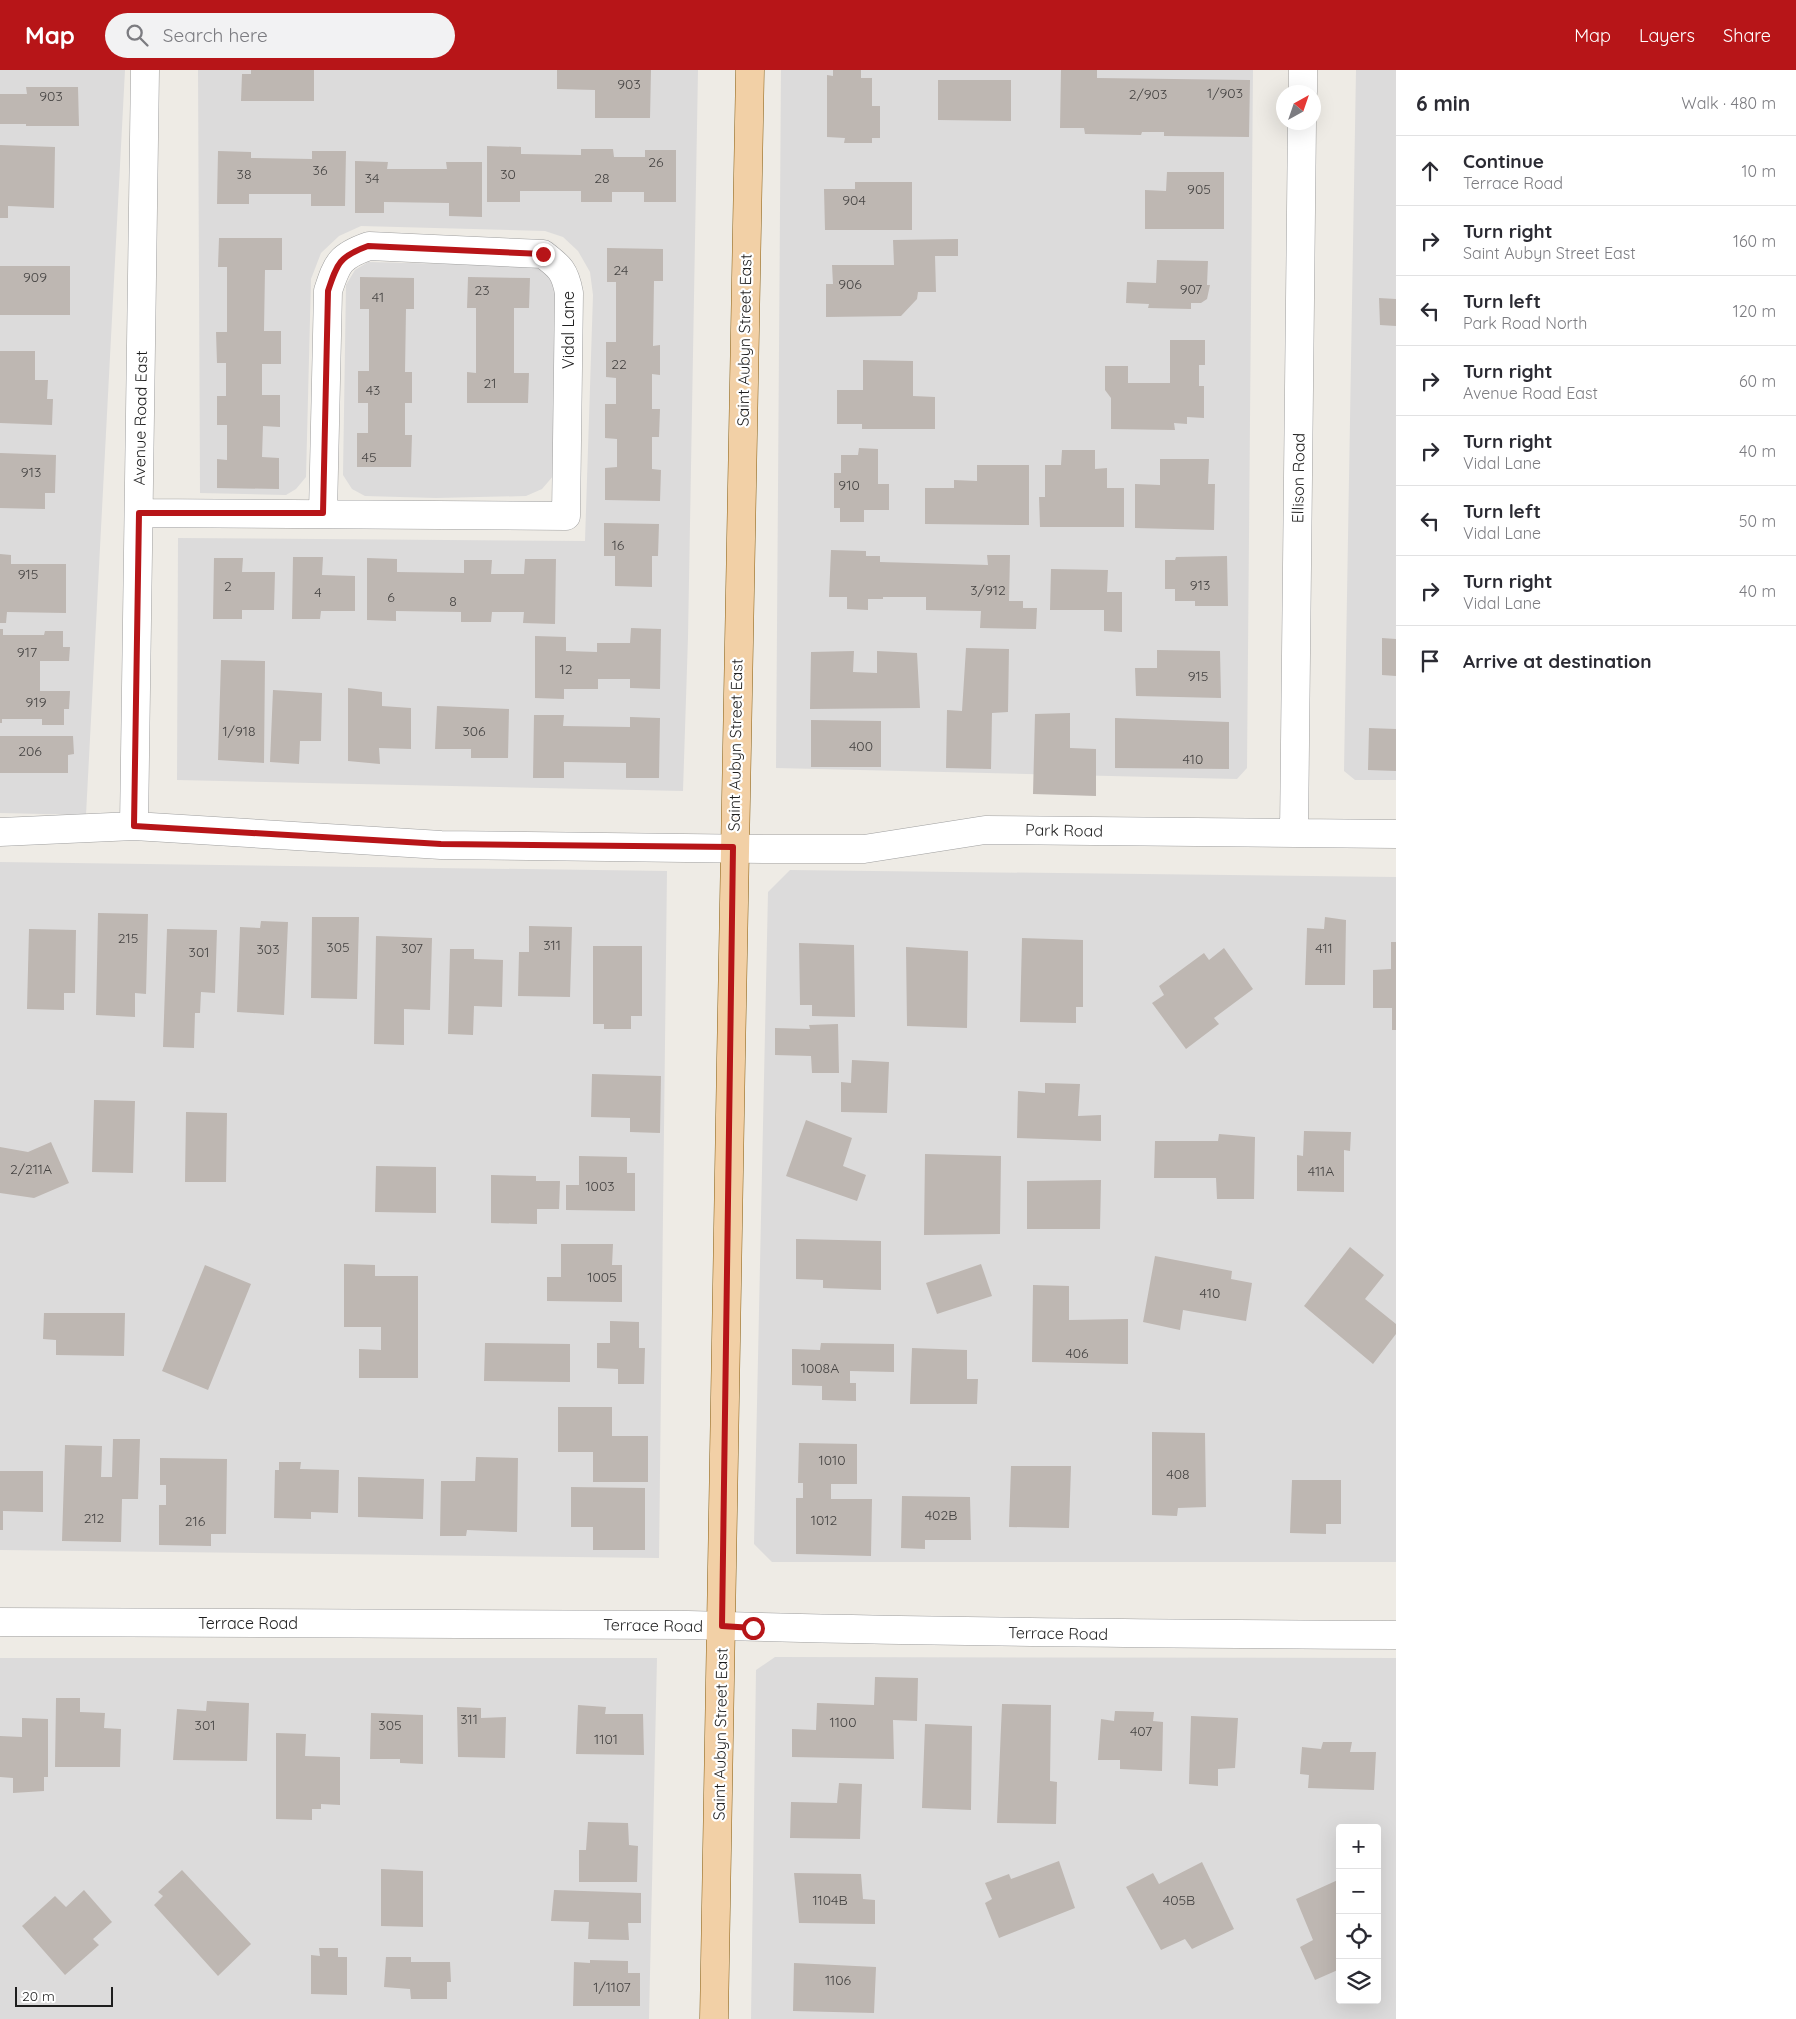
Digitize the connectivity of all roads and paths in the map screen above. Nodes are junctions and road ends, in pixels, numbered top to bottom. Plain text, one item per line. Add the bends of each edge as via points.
1 (146, 70) edge
2 (750, 70) edge
3 (1303, 70) edge
4 (1302, 85) edge
5 (1302, 130) edge
6 (139, 513) junction
7 (323, 513) junction
8 (134, 826) junction
9 (0, 832) edge
10 (1294, 833) junction
11 (1396, 834) edge
12 (733, 847) junction
13 (0, 1622) edge
14 (722, 1626) junction
15 (1396, 1635) edge
16 (714, 2019) edge

1 - 6 street, Avenue Road East
2 - 12 main road, Saint Aubyn Street East
3 - 4 street
5 - 10 street, Ellison Road
6 - 7 street, Vidal Lane
6 - 8 street, Avenue Road East
7 - 7 street, Vidal Lane via 566,516 569,293 566,276 558,265 543,254 368,246 349,253 335,268 328,291
8 - 9 street, Park Road
8 - 12 street, Park Road via 441,844
10 - 11 street, Park Road
10 - 12 street, Park Road via 985,830 864,848
12 - 14 main road, Saint Aubyn Street East
13 - 14 street, Terrace Road
14 - 15 street, Terrace Road via 1056,1633
14 - 16 main road, Saint Aubyn Street East

